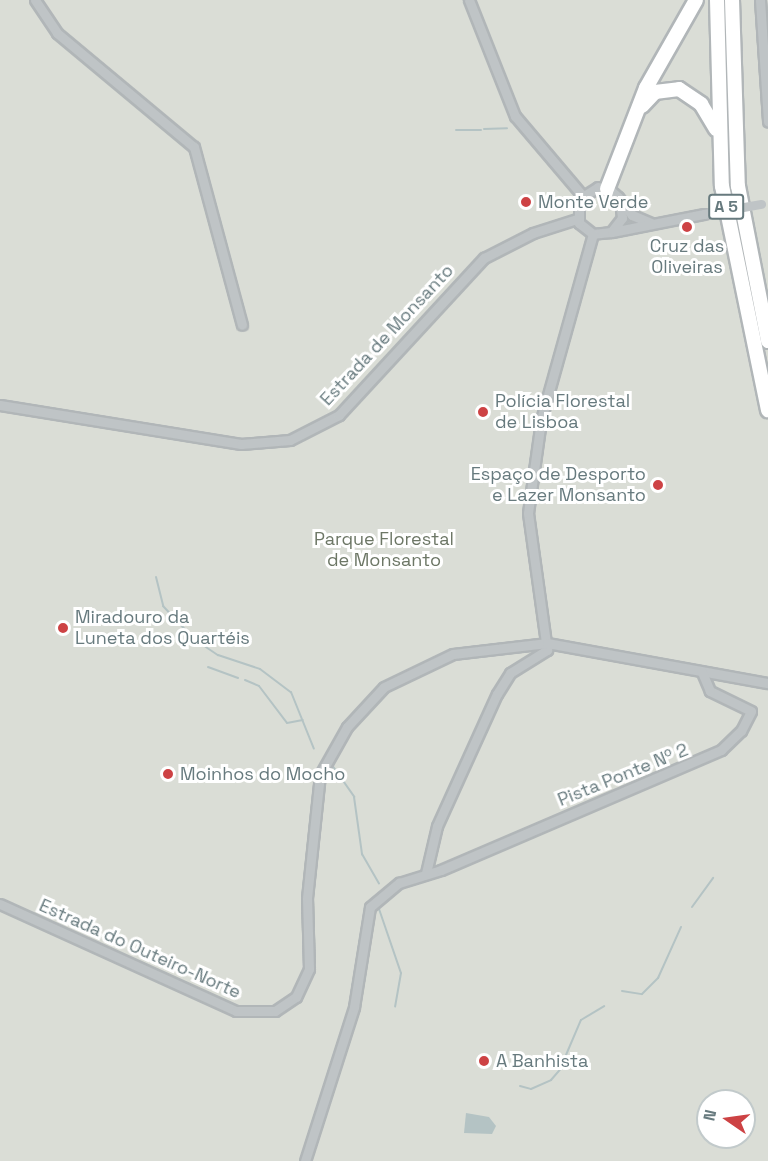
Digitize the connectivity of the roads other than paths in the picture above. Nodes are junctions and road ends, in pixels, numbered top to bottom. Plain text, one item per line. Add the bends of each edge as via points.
1 (35, 0) edge
2 (469, 0) edge
3 (696, 0) edge
4 (717, 0) edge
5 (732, 0) edge
6 (760, 0) edge
7 (637, 113) junction
8 (768, 122) edge
9 (717, 131) junction
10 (607, 189) junction
11 (582, 195) junction
12 (620, 201) junction
13 (764, 204) edge
14 (577, 219) junction
15 (651, 223) junction
16 (593, 234) junction
17 (606, 234) junction
18 (242, 325) dead end
19 (768, 341) edge
20 (0, 405) edge
21 (768, 410) edge
22 (547, 643) junction
23 (702, 672) junction
24 (768, 683) edge
25 (426, 873) junction
26 (0, 904) edge
27 (305, 1161) edge

1 - 18 street via 57,33 194,147
2 - 11 street via 515,116
3 - 7 highway
4 - 9 highway, A 5
5 - 19 highway, A 5 via 737,175
6 - 8 street
7 - 9 highway via 655,93 679,89 701,104
7 - 10 highway
9 - 21 highway, A 5 via 737,269
10 - 11 street
10 - 12 street
11 - 14 street
12 - 15 street via 632,215
12 - 17 street via 622,218
13 - 15 street, bridge
14 - 16 street
14 - 20 street, Estrada de Monsanto via 533,233 484,258 339,415 290,440 241,444
15 - 17 street
16 - 17 street
16 - 22 street via 541,420 528,513
22 - 23 street, Estrada do Outeiro-Norte
22 - 25 street via 544,653 510,673 489,710 437,826
22 - 26 street, Estrada do Outeiro-Norte via 489,646 425,663 384,687 347,727 323,766 314,805 309,969 296,997 280,1009 258,1015 236,1011
23 - 24 street, Estrada do Outeiro-Norte
23 - 25 street, Pista Ponte Nº 2 via 706,687 717,697 750,708 747,723 722,750
25 - 27 street via 383,892 370,907 354,1007

